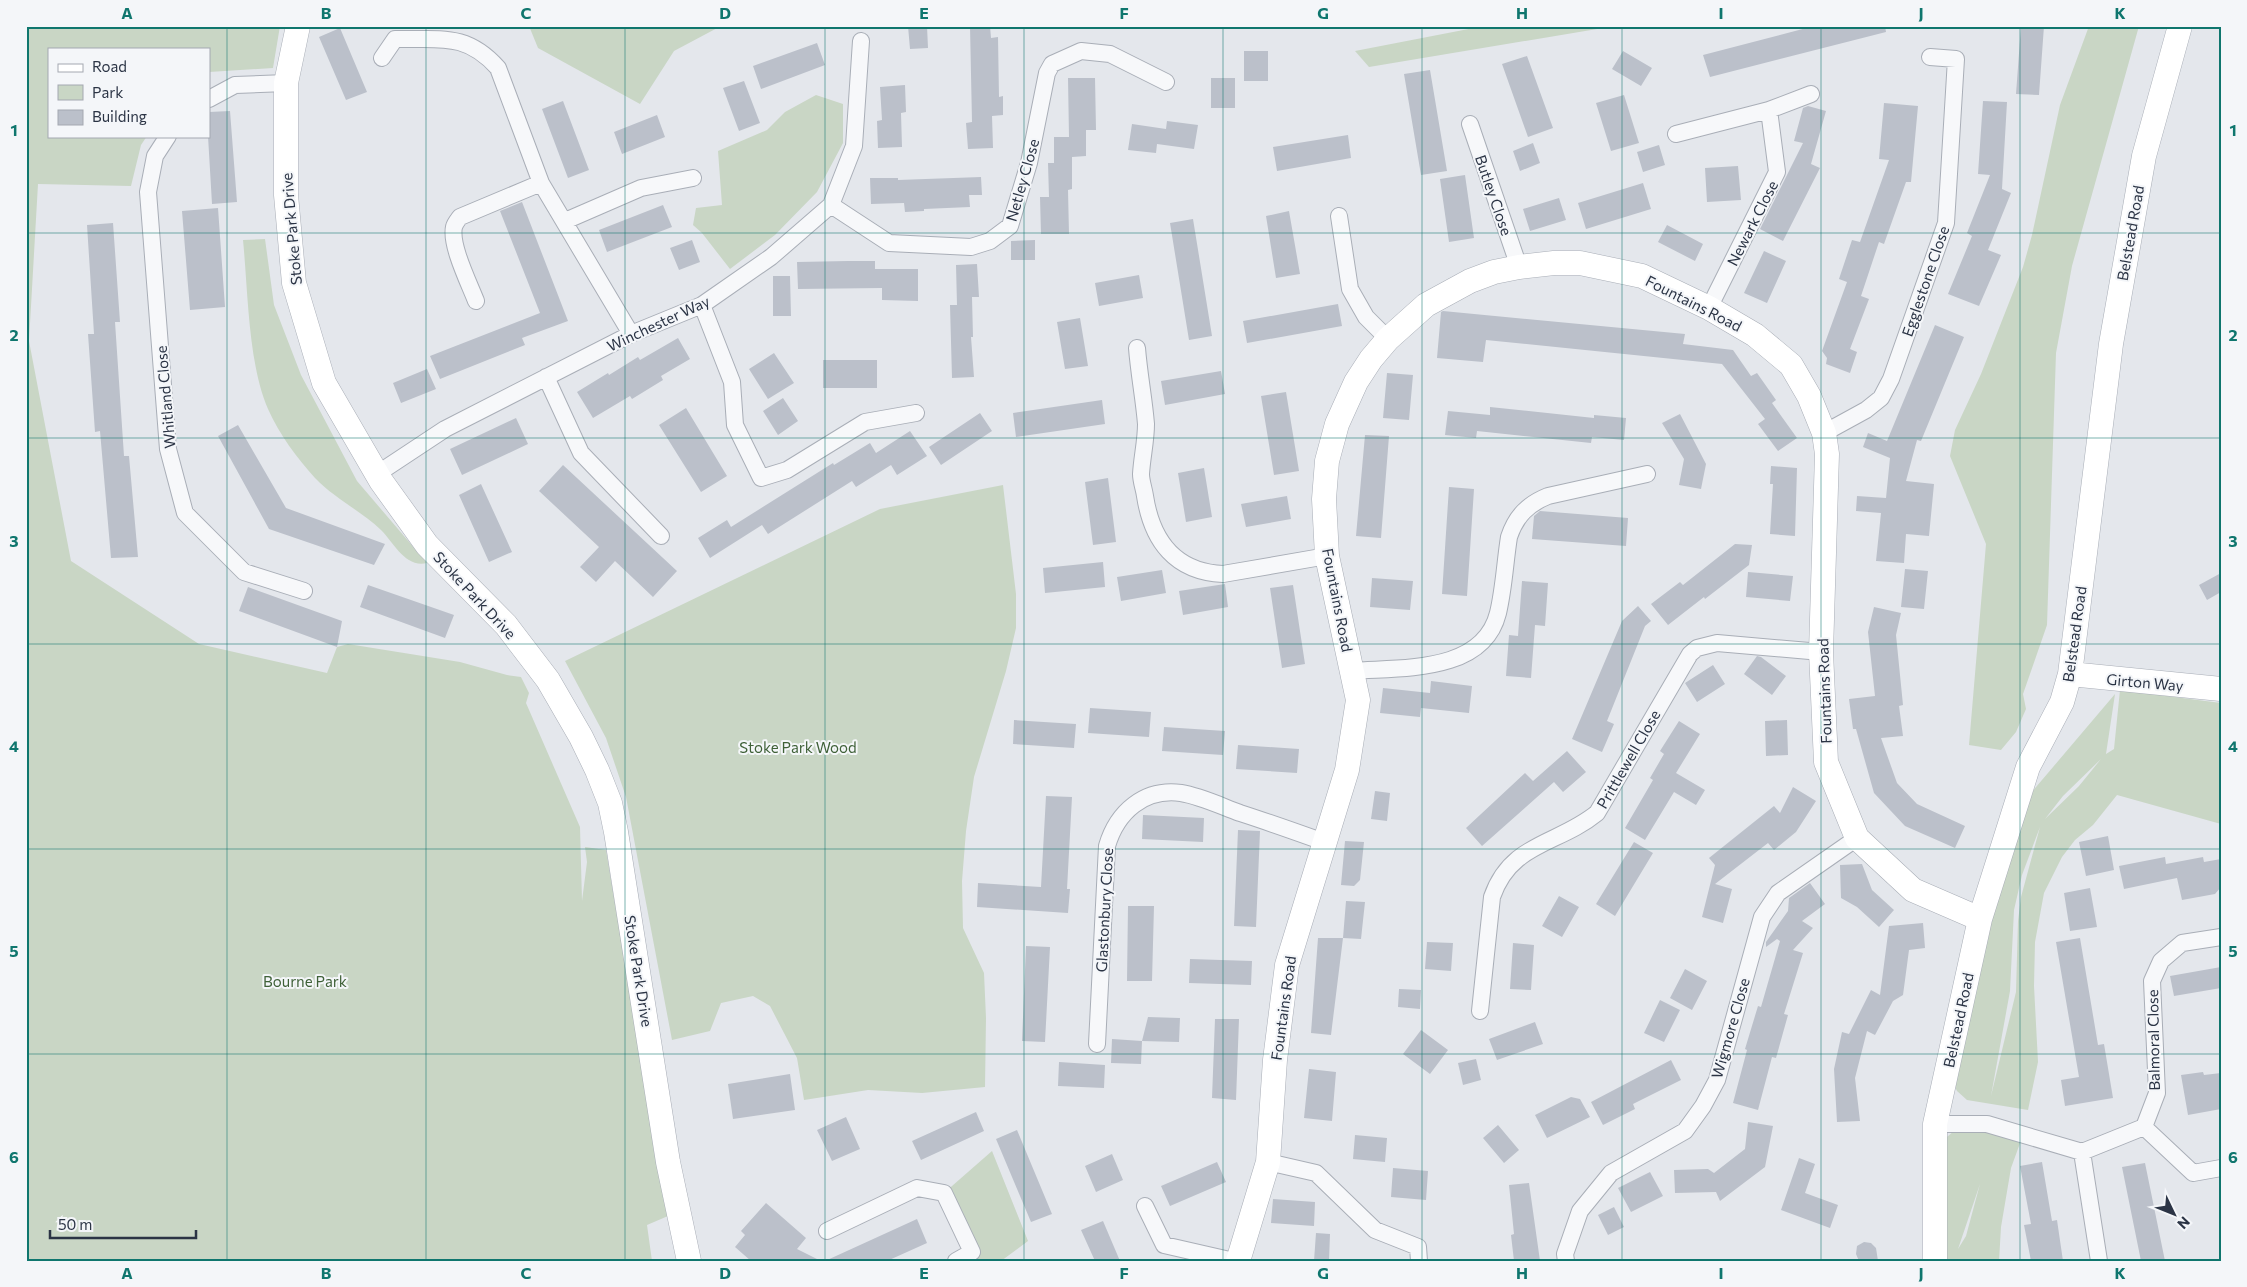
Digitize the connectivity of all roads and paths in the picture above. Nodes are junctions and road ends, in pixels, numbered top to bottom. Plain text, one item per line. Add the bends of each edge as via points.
1 (298, 26) edge
2 (2180, 26) edge
3 (862, 41) dead end
4 (1930, 57) dead end
5 (382, 58) dead end
6 (1166, 82) dead end
7 (286, 83) junction
8 (1811, 94) dead end
9 (210, 98) edge
10 (1769, 110) junction
11 (1470, 124) dead end
12 (1676, 134) dead end
13 (167, 138) edge
14 (693, 178) dead end
15 (541, 183) junction
16 (831, 204) junction
17 (1339, 216) dead end
18 (565, 221) junction
19 (1518, 267) junction
20 (476, 301) dead end
21 (702, 305) junction
22 (1709, 308) junction
23 (631, 334) junction
24 (1388, 338) junction
25 (1136, 348) dead end
26 (546, 377) junction
27 (916, 413) dead end
28 (1824, 433) junction
29 (377, 474) junction
30 (1647, 474) dead end
31 (661, 536) dead end
32 (1327, 556) junction
33 (304, 591) dead end
34 (1821, 652) junction
35 (1352, 671) junction
36 (2070, 674) junction
37 (2221, 689) edge
38 (1857, 838) junction
39 (1324, 842) junction
40 (1980, 920) junction
41 (2221, 937) edge
42 (1480, 1011) dead end
43 (1098, 1044) dead end
44 (1935, 1124) junction
45 (2144, 1127) junction
46 (2082, 1152) junction
47 (1268, 1162) junction
48 (2221, 1168) edge
49 (1145, 1206) dead end
50 (827, 1231) dead end
51 (689, 1261) edge
52 (956, 1261) edge
53 (1236, 1261) edge
54 (1419, 1261) edge
55 (1566, 1261) edge
56 (1935, 1261) edge
57 (2099, 1261) edge

1 - 7 street, Stoke Park Drive
2 - 36 street, Belstead Road via 2144,156 2111,344
3 - 16 street, Winchester Way via 854,146
4 - 28 street, Egglestone Close via 1956,58 1946,223 1891,379 1881,398
5 - 15 street via 395,39 459,41 475,47 498,68
6 - 16 street, Netley Close via 1110,54 1081,51 1052,64 1047,73 1030,163 1010,226 990,241 971,247 889,243
7 - 9 street via 235,85
7 - 29 street, Stoke Park Drive via 286,196 294,283 324,383
8 - 10 street
10 - 12 street
10 - 22 street, Newark Close via 1777,172
11 - 19 street, Butley Close
13 - 33 street, Whitland Close via 155,156 148,192 168,449 185,513 244,572
14 - 18 street via 641,188
15 - 18 street
15 - 20 street via 460,217 454,225 458,252
16 - 21 street, Winchester Way via 771,257
17 - 24 street via 1350,289 1366,317
18 - 23 street
19 - 22 street, Fountains Road via 1580,263 1642,276
19 - 24 street, Fountains Road via 1470,281 1447,292 1426,305
21 - 23 street, Winchester Way
21 - 27 street via 732,382 735,425 760,478 787,470 865,422
22 - 28 street, Fountains Road via 1755,335 1791,365 1810,396
23 - 26 street, Winchester Way
24 - 32 street, Fountains Road via 1356,382 1331,442 1324,499
25 - 32 street via 1146,422 1141,475 1148,516 1168,552 1188,566 1217,574
26 - 29 street, Winchester Way via 444,429
26 - 31 street via 581,453
28 - 34 street, Fountains Road via 1827,454
29 - 51 street, Stoke Park Drive via 427,544 506,625 548,680 597,770 610,803 616,832 668,1162
30 - 35 street via 1548,496 1522,512 1509,537 1497,614 1486,635 1468,652 1435,665
32 - 35 street, Fountains Road
34 - 38 street, Fountains Road via 1826,762
34 - 42 street, Prittlewell Close via 1717,643 1697,648 1690,654 1597,813 1521,855 1500,878 1492,897
35 - 39 street, Fountains Road via 1358,700 1347,770
36 - 37 street, Girton Way
36 - 40 street, Belstead Road via 2062,702 2028,767
38 - 40 street, Fountains Road via 1913,890
38 - 55 street, Wigmore Close via 1778,893 1762,917 1717,1080 1703,1106 1685,1131 1612,1173 1580,1211 1565,1254
39 - 43 street, Glastonbury Close via 1183,793 1158,794 1127,809 1114,825 1107,846
39 - 47 street, Fountains Road via 1286,965
40 - 44 street, Belstead Road
41 - 45 street, Balmoral Close via 2182,943 2161,961 2152,981 2157,1093
44 - 46 street via 1988,1124
44 - 56 street, Belstead Road
45 - 46 street
45 - 48 street via 2193,1173
46 - 57 street
47 - 53 street, Fountains Road
47 - 54 street via 1316,1173 1375,1230 1418,1247
49 - 53 street, Fountains Road via 1164,1245
50 - 52 street via 917,1188 944,1194 972,1252

